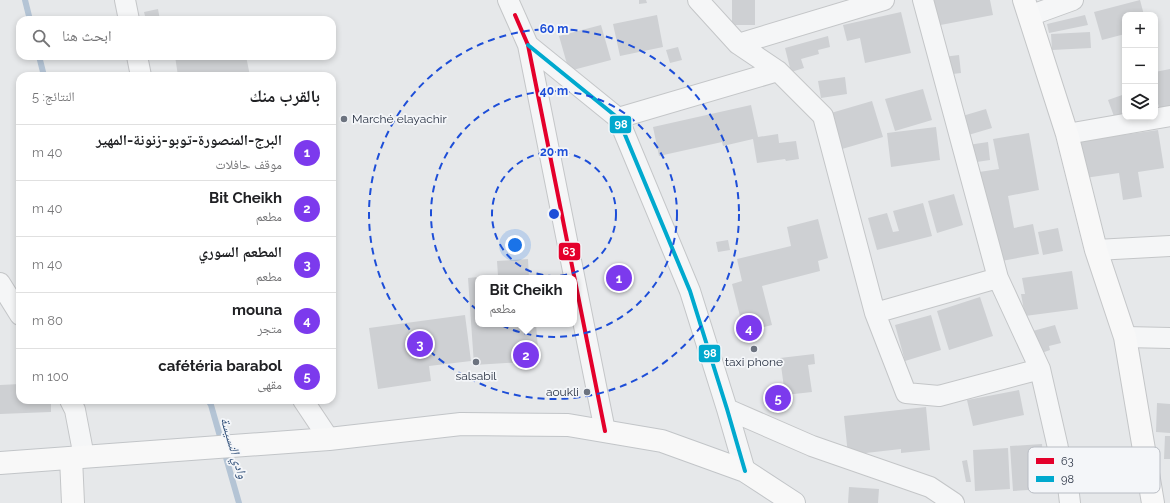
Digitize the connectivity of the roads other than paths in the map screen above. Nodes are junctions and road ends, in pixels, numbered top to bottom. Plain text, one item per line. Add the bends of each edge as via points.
1 (125, 0) edge
2 (508, 0) edge
3 (698, 0) edge
4 (884, 0) edge
5 (923, 0) edge
6 (1073, 0) edge
7 (1026, 8) edge
8 (128, 16) edge
9 (738, 44) junction
10 (528, 45) junction
11 (138, 60) edge
12 (778, 71) junction
13 (140, 72) edge
14 (1170, 116) edge
15 (618, 118) junction
16 (1067, 134) junction
17 (1170, 246) edge
18 (1096, 250) junction
19 (574, 275) edge
20 (998, 278) junction
21 (0, 283) edge
22 (577, 291) edge
23 (16, 309) edge
24 (875, 313) junction
25 (1125, 337) junction
26 (1170, 338) edge
27 (1040, 369) junction
28 (72, 404) edge
29 (306, 404) edge
30 (727, 409) junction
31 (605, 431) junction
32 (329, 439) junction
33 (1058, 447) edge
34 (1144, 447) edge
35 (77, 458) junction
36 (0, 463) edge
37 (745, 471) junction
38 (1069, 493) edge
39 (1151, 493) edge
40 (73, 503) edge
41 (794, 503) edge
42 (954, 503) edge
43 (1070, 503) edge
44 (1153, 503) edge

1 - 8 street
2 - 10 street
3 - 9 street
4 - 9 street
5 - 20 street
6 - 7 street
7 - 16 main road
9 - 12 street
10 - 15 street
10 - 19 street
11 - 13 street
12 - 15 street
12 - 24 street via 823,116
14 - 16 street
15 - 30 street via 690,291
16 - 18 main road
17 - 18 street
18 - 25 main road
20 - 24 street
20 - 27 street
21 - 23 street
22 - 31 street
24 - 27 street via 906,393 939,396
25 - 26 street
25 - 34 main road
27 - 33 street
28 - 35 street via 76,410
29 - 32 street
30 - 37 street
30 - 42 street via 812,446 930,487
31 - 32 main road via 568,425 461,424
31 - 37 main road via 662,441
32 - 35 main road
35 - 36 main road
35 - 40 main road
37 - 41 main road
38 - 43 street
39 - 44 main road

